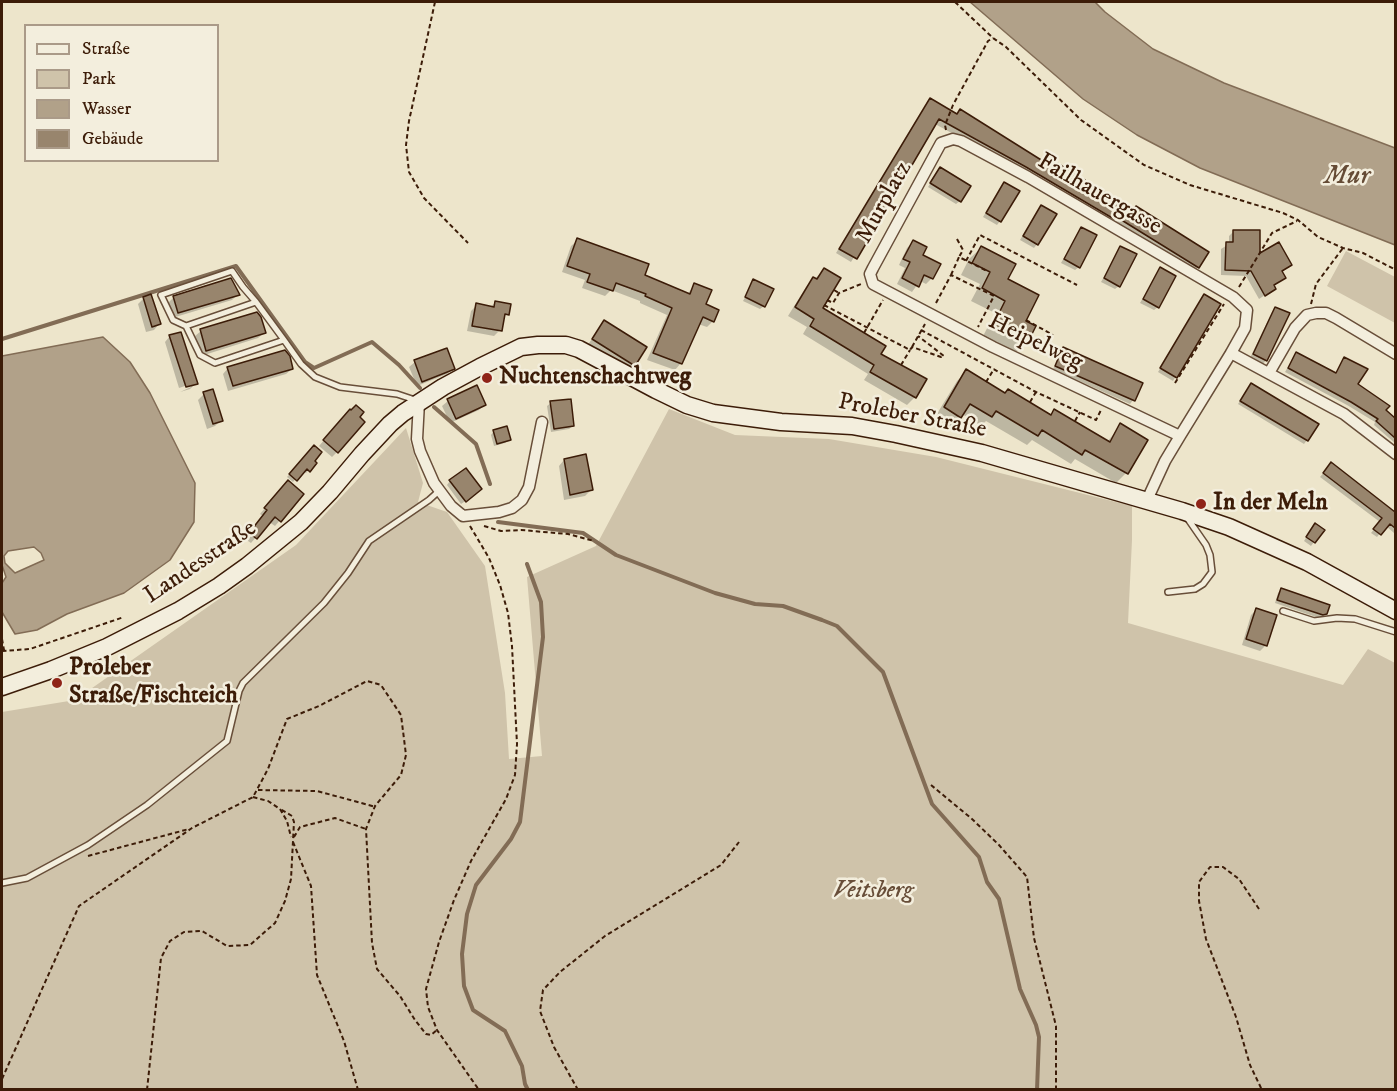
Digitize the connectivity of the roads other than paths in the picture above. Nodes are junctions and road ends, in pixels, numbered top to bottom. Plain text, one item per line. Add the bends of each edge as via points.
1 (944, 142) joint
2 (872, 282) joint
3 (256, 302) junction
4 (186, 326) junction
5 (284, 340) junction
6 (1232, 352) junction
7 (1395, 354) edge
8 (1269, 373) junction
9 (419, 402) junction
10 (542, 423) dead end
11 (390, 424) joint
12 (1180, 436) junction
13 (1395, 454) edge
14 (439, 490) junction
15 (1147, 500) junction
16 (1182, 510) junction
17 (1168, 591) dead end
18 (1283, 611) dead end
19 (1395, 611) edge
20 (1395, 632) edge
21 (2, 687) edge
22 (2, 883) edge

1 - 2 street, Murplatz via 873,268
1 - 6 street, Failhauergasse via 961,141 1019,172 1242,303 1248,316
2 - 12 street, Heipelweg via 973,337
3 - 4 lane
3 - 4 lane via 232,271 161,296 172,320
3 - 5 lane
4 - 5 lane via 200,356 215,363
5 - 9 lane via 315,377 340,387 397,394
6 - 8 street
6 - 12 street
7 - 8 street via 1326,313 1308,315 1295,328
8 - 13 street via 1344,414
9 - 11 main road, Proleber Straße
9 - 14 street via 417,439
9 - 15 main road, Proleber Straße via 521,347 566,345 676,400 713,413 896,434 982,453
10 - 14 street via 529,487 513,508 463,516
11 - 21 main road, Landesstraße via 301,522 219,586 107,647
12 - 15 street
14 - 22 lane via 369,541 324,603 243,682 227,741 147,805 88,845 27,878
15 - 16 main road, Proleber Straße
16 - 17 lane via 1206,545 1212,572 1195,589
16 - 19 main road, Proleber Straße via 1307,562
18 - 20 lane via 1314,621 1355,620

